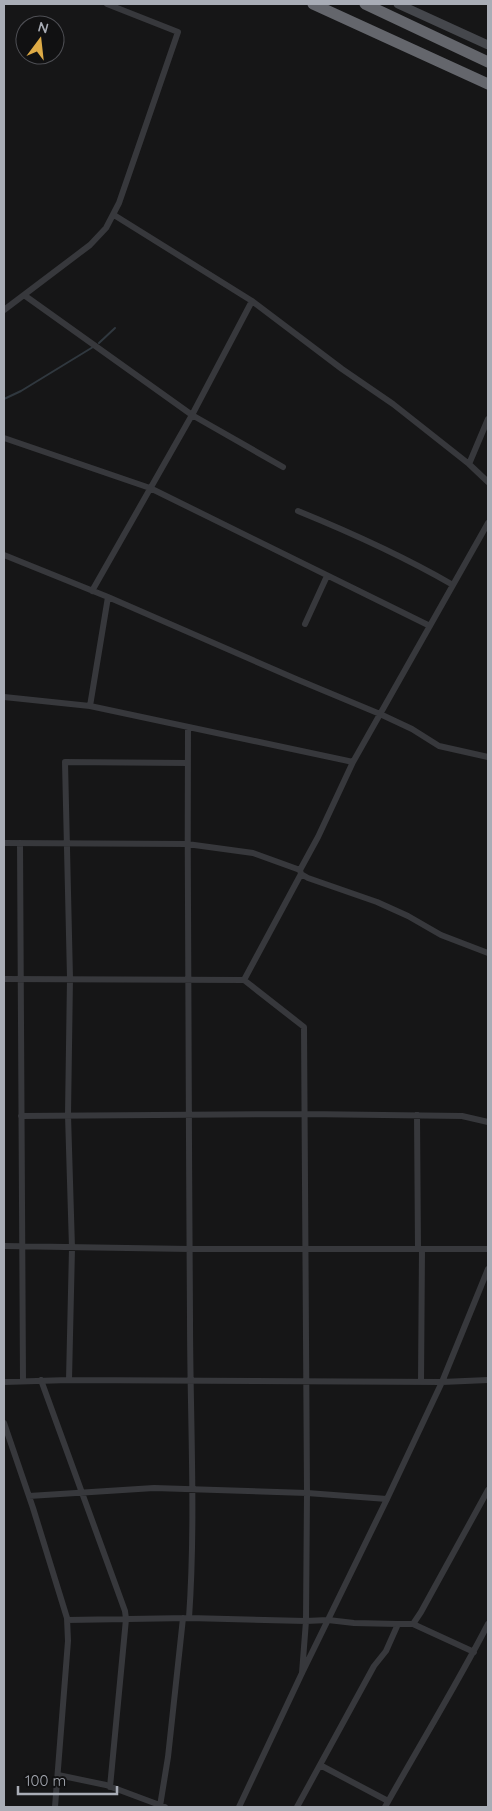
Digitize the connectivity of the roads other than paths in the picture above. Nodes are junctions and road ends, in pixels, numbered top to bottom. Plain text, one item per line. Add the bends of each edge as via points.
1 (107, 4) edge
2 (313, 4) edge
3 (365, 4) edge
4 (398, 4) edge
5 (488, 45) edge
6 (488, 62) edge
7 (488, 84) edge
8 (114, 215) junction
9 (24, 295) junction
10 (252, 302) junction
11 (4, 310) edge
12 (192, 415) junction
13 (488, 419) edge
14 (4, 438) edge
15 (469, 464) junction
16 (283, 467) dead end
17 (488, 482) edge
18 (150, 488) junction
19 (298, 510) dead end
20 (488, 523) edge
21 (4, 556) edge
22 (327, 576) junction
23 (453, 585) junction
24 (92, 591) junction
25 (108, 597) junction
26 (305, 624) dead end
27 (430, 626) junction
28 (4, 696) edge
29 (90, 706) junction
30 (380, 714) junction
31 (188, 728) junction
32 (488, 757) edge
33 (352, 762) junction
34 (188, 763) junction
35 (4, 843) edge
36 (20, 843) junction
37 (68, 843) junction
38 (187, 844) junction
39 (301, 872) junction
40 (488, 953) edge
41 (20, 978) junction
42 (70, 978) junction
43 (4, 979) edge
44 (188, 980) junction
45 (244, 980) junction
46 (189, 1114) junction
47 (305, 1114) junction
48 (68, 1115) junction
49 (417, 1115) junction
50 (21, 1116) junction
51 (488, 1122) edge
52 (4, 1246) edge
53 (21, 1247) junction
54 (72, 1248) junction
55 (190, 1249) junction
56 (306, 1249) junction
57 (420, 1249) junction
58 (488, 1249) edge
59 (488, 1269) edge
60 (41, 1380) junction
61 (69, 1380) junction
62 (488, 1380) edge
63 (23, 1381) junction
64 (190, 1381) junction
65 (307, 1381) junction
66 (4, 1382) edge
67 (421, 1382) junction
68 (442, 1382) junction
69 (4, 1423) edge
70 (192, 1490) junction
71 (488, 1490) edge
72 (82, 1492) junction
73 (307, 1493) junction
74 (29, 1496) junction
75 (387, 1498) junction
76 (186, 1618) junction
77 (126, 1619) junction
78 (67, 1620) junction
79 (328, 1620) junction
80 (306, 1621) junction
81 (398, 1624) junction
82 (413, 1624) junction
83 (488, 1624) edge
84 (474, 1652) junction
85 (302, 1673) junction
86 (320, 1765) junction
87 (58, 1775) junction
88 (110, 1786) junction
89 (386, 1804) edge
90 (163, 1806) edge
91 (56, 1807) edge
92 (239, 1807) edge
93 (297, 1807) edge

1 - 8 street via 178,32
2 - 7 highway
3 - 6 highway
4 - 5 street
8 - 9 street via 90,245
8 - 10 street
9 - 11 street
9 - 12 street
10 - 12 street
10 - 15 street via 393,404
12 - 16 street
12 - 18 street
13 - 15 street
14 - 18 street
15 - 17 street
18 - 22 street
18 - 24 street
19 - 23 street via 364,538
20 - 23 street
21 - 24 street
22 - 26 street
22 - 27 street
23 - 27 street
24 - 25 street
25 - 29 street
25 - 30 street
27 - 30 street
28 - 29 street
29 - 31 street
30 - 32 street via 439,746
30 - 33 street
31 - 33 street
31 - 34 street
33 - 39 street
34 - 37 street via 65,762
34 - 38 street
35 - 36 street
36 - 37 street
36 - 41 street
37 - 38 street
37 - 42 street
38 - 39 street via 253,853
38 - 44 street
39 - 40 street via 308,878 377,902 441,935
39 - 45 street
41 - 42 street
41 - 43 street
41 - 50 street
42 - 44 street
42 - 48 street
44 - 45 street
44 - 46 street
45 - 47 street via 304,1027
46 - 47 street
46 - 48 street
46 - 55 street
47 - 49 street
47 - 56 street
48 - 50 street
48 - 54 street
49 - 51 street via 462,1116
49 - 57 street
50 - 53 street
52 - 53 street
53 - 54 street
53 - 63 street
54 - 55 street
54 - 61 street
55 - 56 street
55 - 64 street
56 - 57 street
56 - 65 street
57 - 58 street
57 - 67 street
59 - 68 street
60 - 61 street
60 - 63 street
60 - 72 street
61 - 64 street
62 - 68 street
63 - 66 street
64 - 65 street
64 - 70 street
65 - 67 street
65 - 73 street
67 - 68 street
68 - 75 street
69 - 74 street
70 - 72 street via 154,1488
70 - 73 street
70 - 76 street via 192,1574
71 - 82 street
72 - 74 street
72 - 77 street
73 - 75 street
73 - 80 street
74 - 78 street
75 - 79 street
76 - 77 street
76 - 80 street
76 - 90 street
77 - 78 street
77 - 88 street
78 - 87 street
79 - 80 street
79 - 81 street
79 - 85 street
80 - 85 street
81 - 82 street
81 - 86 street via 386,1652 374,1666
82 - 84 street
83 - 84 street
84 - 89 street
85 - 92 street
86 - 89 street
86 - 93 street
87 - 88 street
87 - 91 street
88 - 90 street

